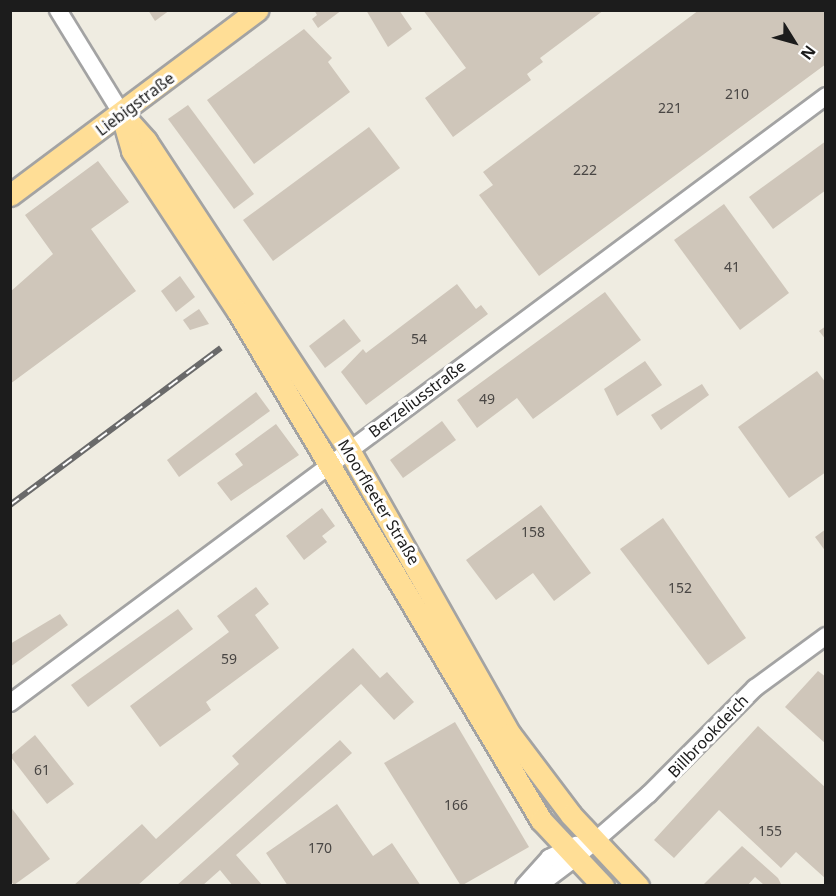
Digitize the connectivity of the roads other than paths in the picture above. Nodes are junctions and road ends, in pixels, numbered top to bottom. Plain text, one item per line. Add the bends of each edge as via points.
1 (58, 10) edge
2 (257, 10) edge
3 (825, 96) edge
4 (122, 114) junction
5 (10, 195) edge
6 (349, 450) junction
7 (327, 466) junction
8 (825, 636) edge
9 (10, 703) edge
10 (594, 841) junction
11 (568, 854) junction
12 (527, 884) edge
13 (603, 885) edge
14 (638, 885) edge

1 - 4 street, Moorfleeter Straße
2 - 4 main road, Liebigstraße
3 - 6 street, Berzeliusstraße
4 - 5 main road, Liebigstraße
4 - 6 main road, Moorfleeter Straße via 146,141
4 - 7 main road, Moorfleeter Straße via 132,152 237,310
6 - 7 street, Berzeliusstraße
6 - 10 main road, Moorfleeter Straße via 510,734
7 - 9 street, Berzeliusstraße
7 - 11 main road, Moorfleeter Straße via 541,820
8 - 10 street, Billbrookdeich via 755,688 650,794
10 - 11 street, Billbrookdeich
10 - 14 main road, Moorfleeter Straße
11 - 12 street, Billbrookdeich via 542,884
11 - 13 main road, Moorfleeter Straße

